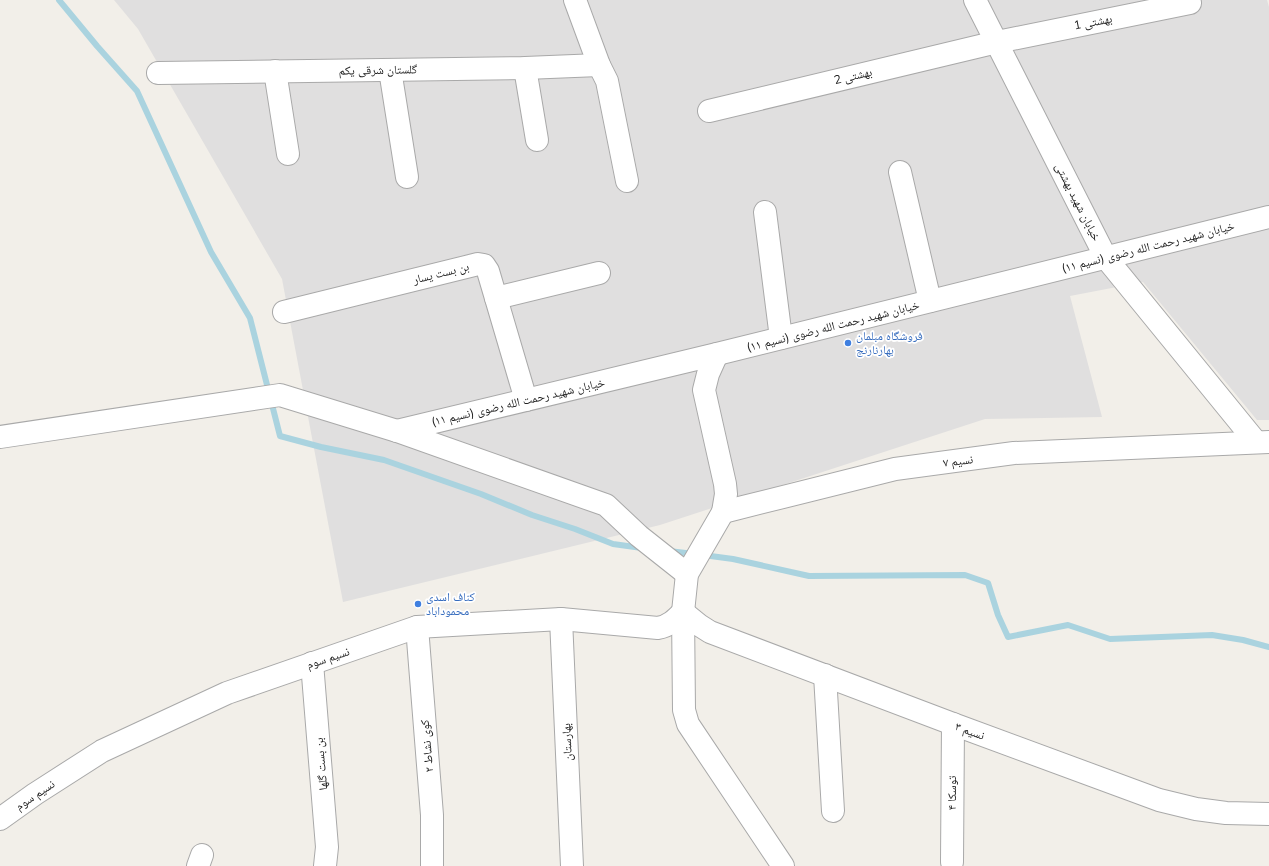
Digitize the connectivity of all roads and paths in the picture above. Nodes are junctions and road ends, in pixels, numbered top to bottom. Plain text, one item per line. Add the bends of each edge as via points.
1 (575, 0) edge
2 (975, 0) edge
3 (1190, 3) dead end
4 (996, 42) junction
5 (599, 65) junction
6 (525, 68) junction
7 (390, 70) junction
8 (275, 71) junction
9 (158, 73) dead end
10 (710, 111) dead end
11 (537, 140) dead end
12 (288, 154) dead end
13 (900, 172) dead end
14 (407, 177) dead end
15 (627, 181) dead end
16 (765, 212) dead end
17 (1269, 217) edge
18 (1106, 258) junction
19 (599, 273) dead end
20 (496, 298) junction
21 (930, 302) junction
22 (284, 312) dead end
23 (782, 338) junction
24 (717, 354) junction
25 (526, 400) junction
26 (397, 431) junction
27 (0, 437) edge
28 (1262, 442) edge
29 (723, 512) junction
30 (687, 574) junction
31 (683, 612) junction
32 (561, 619) junction
33 (417, 627) junction
34 (312, 663) junction
35 (825, 675) junction
36 (952, 724) junction
37 (833, 811) dead end
38 (1269, 814) edge
39 (0, 819) edge
40 (952, 862) dead end
41 (325, 866) edge
42 (432, 866) edge
43 (572, 866) edge
44 (783, 866) edge

1 - 5 street
2 - 4 street, خیابان شهید بهشتی
3 - 4 street, بهشتی 1
4 - 10 street, بهشتی 2
4 - 18 street, خیابان شهید بهشتی
5 - 6 street, گلستان شرقی یکم
5 - 15 street via 607,81
6 - 7 street, گلستان شرقی یکم
6 - 11 street
7 - 8 street, گلستان شرقی یکم
7 - 14 street
8 - 9 street, گلستان شرقی یکم
8 - 12 street
13 - 21 street
16 - 23 street
17 - 18 street, خیابان شهید رحمت الله رضوی (نسیم ۱۱)
18 - 21 street, خیابان شهید رحمت الله رضوی (نسیم ۱۱)
18 - 28 street, خیابان شهید بهشتی
19 - 20 street
20 - 22 street, بن بست یسار via 488,271 484,265 478,264
20 - 25 street, بن بست یسار
21 - 23 street, خیابان شهید رحمت الله رضوی (نسیم ۱۱)
23 - 24 street, خیابان شهید رحمت الله رضوی (نسیم ۱۱)
24 - 25 street, خیابان شهید رحمت الله رضوی (نسیم ۱۱)
24 - 29 street via 704,390 726,484
25 - 26 street, خیابان شهید رحمت الله رضوی (نسیم ۱۱)
26 - 27 street via 280,395
26 - 30 street via 606,505 639,536
28 - 29 street, نسیم ۷ via 1014,453 896,469
29 - 30 street
30 - 31 street
31 - 32 street, نسیم سوم via 673,622 658,628
31 - 35 street, نسیم ۳ via 710,632
31 - 44 street via 684,710 688,724
32 - 33 street, نسیم سوم
32 - 43 street, بهارستان
33 - 34 street, نسیم سوم
33 - 42 street, کوی نشاط ۲ via 432,815
34 - 39 street, نسیم سوم via 227,693 102,751
34 - 41 street, بن بست گلها via 327,847
35 - 36 street, نسیم ۳
35 - 37 street
36 - 38 street, نسیم ۳ via 1159,800 1226,813
36 - 40 street, توسکا ۴

